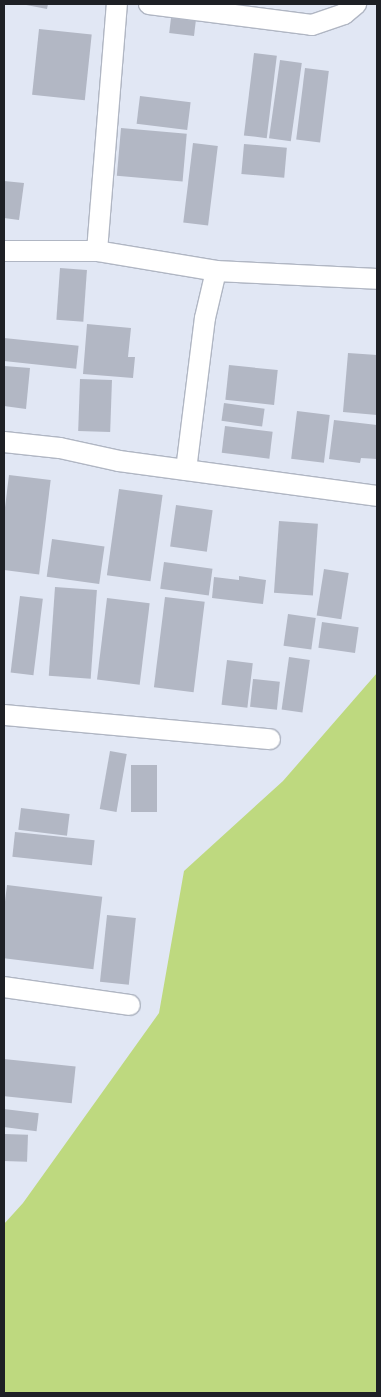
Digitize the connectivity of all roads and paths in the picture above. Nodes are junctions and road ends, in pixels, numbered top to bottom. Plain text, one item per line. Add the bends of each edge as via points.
1 (117, 4) edge
2 (149, 4) edge
3 (356, 4) edge
4 (4, 251) edge
5 (97, 251) junction
6 (216, 271) junction
7 (377, 279) edge
8 (4, 442) edge
9 (186, 470) junction
10 (377, 496) edge
11 (4, 715) edge
12 (270, 739) dead end
13 (4, 987) edge
14 (130, 1005) dead end

1 - 5 street
2 - 3 street via 312,25 344,14
4 - 5 street
5 - 6 street
6 - 7 street
6 - 9 street via 205,318
8 - 9 street
9 - 10 street
11 - 12 street
13 - 14 street

